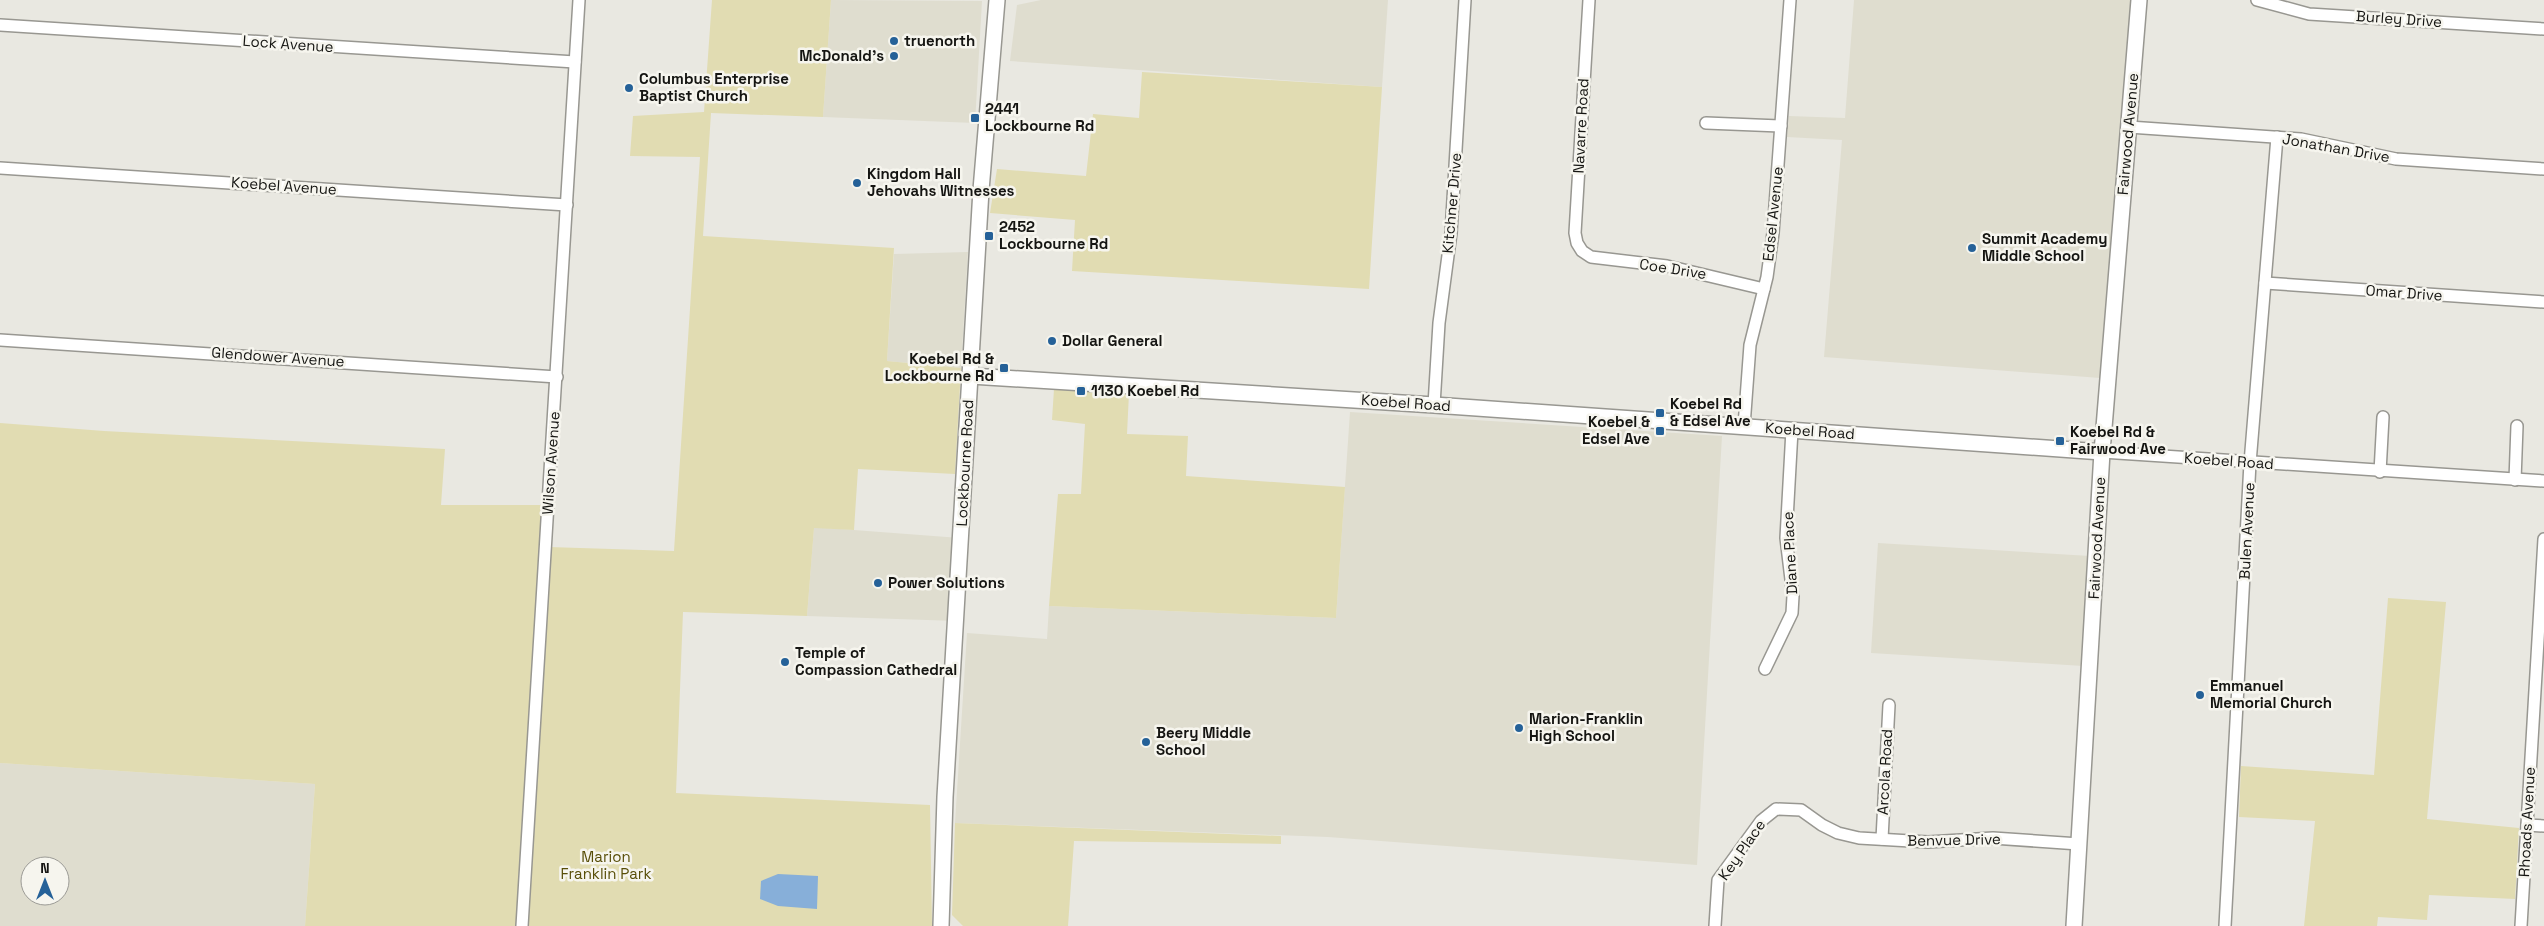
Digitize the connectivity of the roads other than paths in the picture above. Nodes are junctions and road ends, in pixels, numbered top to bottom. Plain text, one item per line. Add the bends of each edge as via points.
1 (579, 0) edge
2 (997, 0) edge
3 (1465, 0) edge
4 (1589, 0) edge
5 (1790, 0) edge
6 (2140, 0) edge
7 (2257, 0) edge
8 (0, 25) edge
9 (2544, 29) edge
10 (576, 62) junction
11 (1706, 123) dead end
12 (1781, 126) junction
13 (2129, 127) junction
14 (2277, 137) junction
15 (0, 168) edge
16 (2544, 169) edge
17 (567, 205) junction
18 (1582, 251) joint
19 (2265, 284) junction
20 (1764, 289) junction
21 (2544, 302) edge
22 (0, 340) edge
23 (970, 376) junction
24 (557, 377) junction
25 (1434, 405) junction
26 (2383, 417) dead end
27 (1744, 426) junction
28 (2517, 426) dead end
29 (1792, 430) junction
30 (2102, 452) junction
31 (2250, 463) junction
32 (2380, 472) junction
33 (2515, 480) junction
34 (2544, 481) edge
35 (2544, 539) edge
36 (1765, 669) dead end
37 (1889, 705) dead end
38 (1776, 809) joint
39 (2527, 825) junction
40 (2544, 826) edge
41 (1882, 839) junction
42 (2079, 844) junction
43 (522, 926) edge
44 (942, 926) edge
45 (1715, 926) edge
46 (2074, 926) edge
47 (2224, 926) edge
48 (2521, 926) edge

1 - 10 street, Wilson Avenue
2 - 23 street, Lockbourne Road
3 - 25 street, Kitchner Drive via 1451,234 1439,322
4 - 18 street, Navarre Road via 1575,233
5 - 12 street, Edsel Avenue
6 - 13 street, Fairwood Avenue
7 - 9 street, Burley Drive via 2309,14
8 - 10 street, Lock Avenue
10 - 17 street, Wilson Avenue
11 - 12 street
12 - 20 street, Edsel Avenue via 1773,233
13 - 14 street, Jonathan Drive
13 - 30 street, Fairwood Avenue
14 - 16 street, Jonathan Drive via 2332,144 2396,159
14 - 19 street, Bulen Avenue
15 - 17 street, Koebel Avenue
17 - 24 street, Wilson Avenue
18 - 20 street, Coe Drive via 1601,259 1667,266
19 - 21 street, Omar Drive
19 - 31 street, Bulen Avenue
20 - 27 street, Edsel Avenue via 1750,344
22 - 24 street, Glendower Avenue
23 - 25 street, Koebel Road
23 - 44 street, Lockbourne Road via 944,806
24 - 43 street, Wilson Avenue
25 - 27 street, Koebel Road
26 - 32 street
27 - 29 street, Koebel Road
28 - 33 street
29 - 30 street, Koebel Road
29 - 36 street, Diane Place via 1786,538 1794,596 1792,613
30 - 31 street, Koebel Road
30 - 42 street, Fairwood Avenue
31 - 32 street, Koebel Road
31 - 47 street, Bulen Avenue
32 - 33 street, Koebel Road
33 - 34 street, Koebel Road
35 - 39 street, Rhoads Avenue
37 - 41 street, Arcola Road
38 - 41 street, Benvue Drive via 1801,810 1838,833
38 - 45 street, Key Place via 1761,821 1718,880
39 - 40 street
39 - 48 street, Rhoads Avenue
41 - 42 street, Benvue Drive via 1928,842 1993,838
42 - 46 street, Fairwood Avenue

